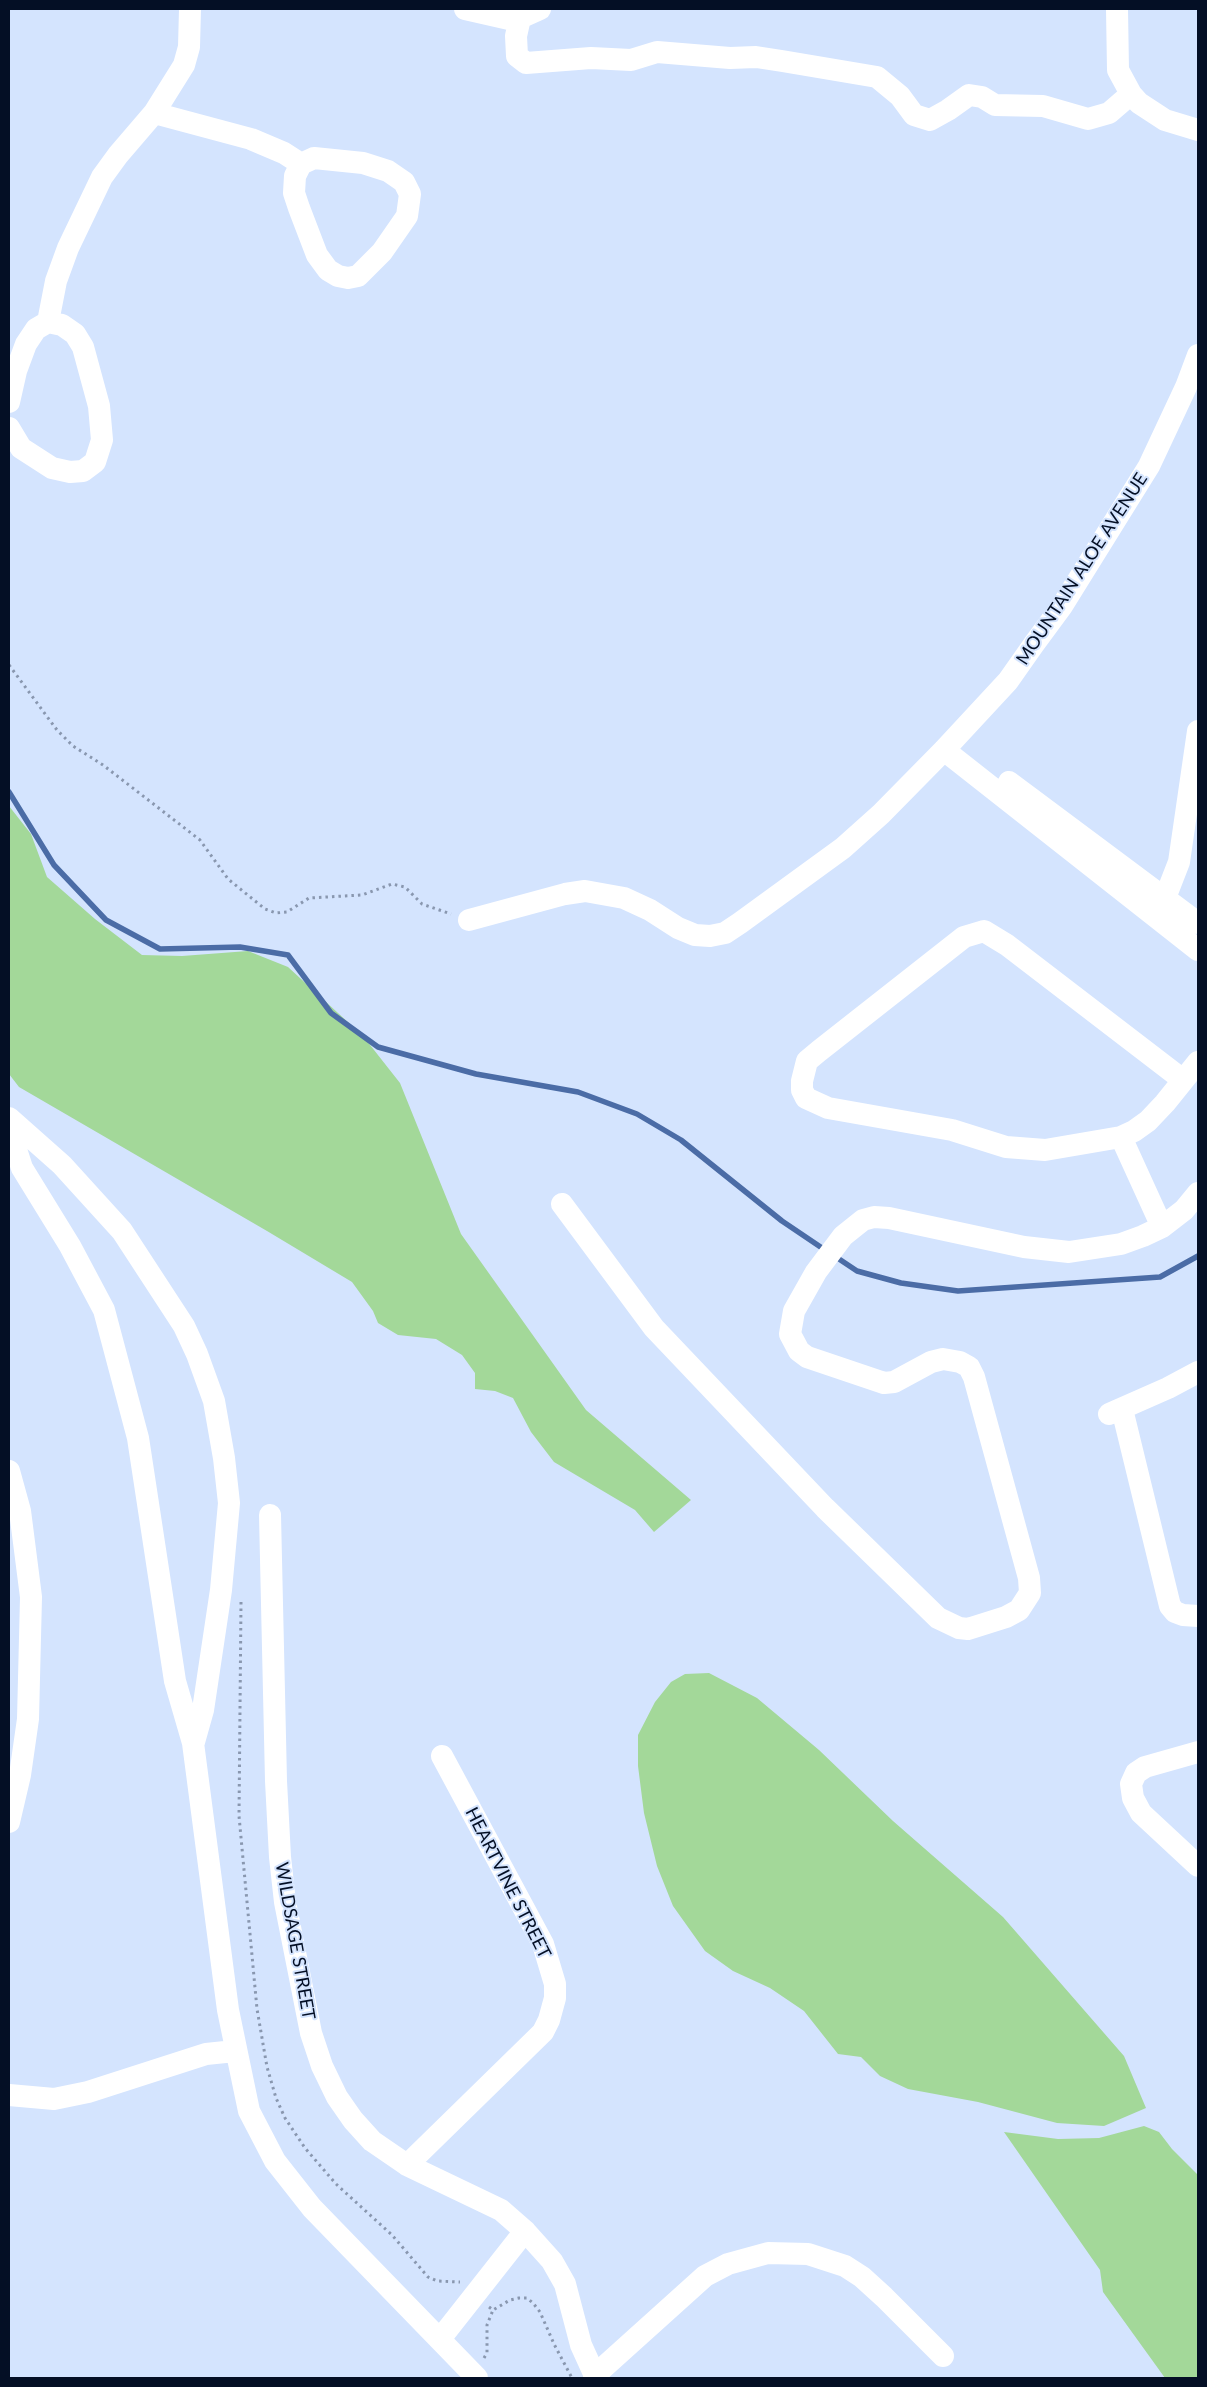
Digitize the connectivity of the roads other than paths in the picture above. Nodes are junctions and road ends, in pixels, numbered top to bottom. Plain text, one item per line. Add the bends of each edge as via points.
1 (190, 9) edge
2 (465, 9) edge
3 (1117, 9) edge
4 (530, 13) edge
5 (1131, 94) junction
6 (154, 113) junction
7 (1198, 130) edge
8 (301, 164) junction
9 (48, 322) junction
10 (1198, 355) edge
11 (9, 402) edge
12 (9, 428) edge
13 (1198, 731) edge
14 (944, 750) junction
15 (1009, 782) dead end
16 (1165, 898) junction
17 (469, 920) road end
18 (1198, 923) edge
19 (1198, 950) edge
20 (1198, 1062) edge
21 (1183, 1080) junction
22 (9, 1118) edge
23 (9, 1128) edge
24 (1121, 1137) junction
25 (1198, 1193) edge
26 (562, 1204) dead end
27 (1162, 1227) junction
28 (1198, 1372) edge
29 (9, 1471) edge
30 (270, 1515) dead end
31 (1198, 1616) edge
32 (193, 1743) junction
33 (1198, 1752) edge
34 (442, 1756) dead end
35 (9, 1822) edge
36 (1198, 1866) edge
37 (235, 2051) junction
38 (9, 2095) edge
39 (407, 2165) junction
40 (525, 2230) junction
41 (440, 2339) junction
42 (943, 2356) dead end
43 (475, 2376) edge
44 (595, 2377) edge

1 - 6 street via 190,47 184,65
2 - 4 street via 509,19
3 - 5 street via 1118,70
4 - 5 street via 516,36 517,56 526,63 591,58 631,60 657,52 756,57 877,78 900,96 914,115 930,120 969,95 982,97 995,105 1043,106 1088,119 1109,113
5 - 7 street via 1165,120
6 - 8 street via 251,139
6 - 9 street via 102,177 84,211 56,282
8 - 8 street via 314,158 364,163 388,170 404,182 410,194 407,216 382,252 358,276 338,276 328,270 317,255 294,193 295,176
9 - 11 street via 36,329 26,344
9 - 12 street via 62,325 75,334 86,355 99,406 102,440 95,462 84,471 52,468 21,448
10 - 14 street, MOUNTAIN ALOE AVENUE via 1149,466 1062,606 1008,681
13 - 16 street via 1179,862
14 - 17 street, MOUNTAIN ALOE AVENUE via 843,848 724,933 695,935 624,898 585,891
14 - 19 street
15 - 16 street
16 - 18 street
20 - 21 street
21 - 24 street via 1148,1122
21 - 24 street via 984,931 964,937 819,1051 807,1061 803,1070 802,1090 806,1098 819,1106 952,1130 1006,1147 1045,1150
22 - 32 street via 62,1164 122,1231 184,1326 214,1402 229,1503 221,1590 202,1710
23 - 32 street via 22,1168 70,1246 104,1310 138,1438 175,1681
24 - 27 street
25 - 27 street via 1184,1210
26 - 27 street via 654,1328 826,1508 938,1618 958,1628 1006,1617 1019,1610 1030,1593 1029,1578 969,1367 942,1359 894,1382 884,1383 807,1357 799,1351 790,1334 794,1311 816,1272 843,1236 864,1220 874,1217 1024,1247 1069,1252 1121,1244
28 - 31 street via 1115,1412 1170,1606 1183,1615
29 - 35 street via 20,1511 32,1597 28,1719
30 - 39 street, WILDSAGE STREET via 280,1857 284,1902 311,2033 322,2066 353,2120 372,2141
32 - 37 street
33 - 36 street via 1145,1767 1136,1773 1131,1784 1132,1798 1141,1813
34 - 39 street, HEARTVINE STREET via 543,1944 555,1984 555,1998 543,2032
37 - 38 street via 206,2054 88,2092 54,2099
37 - 41 street via 249,2111 275,2161 338,2236
39 - 40 street, WILDSAGE STREET via 501,2210
40 - 41 street
40 - 44 street, WILDSAGE STREET via 552,2261 565,2284 581,2345
41 - 43 street
42 - 44 street via 862,2277 845,2266 808,2254 768,2253 728,2264 705,2276

